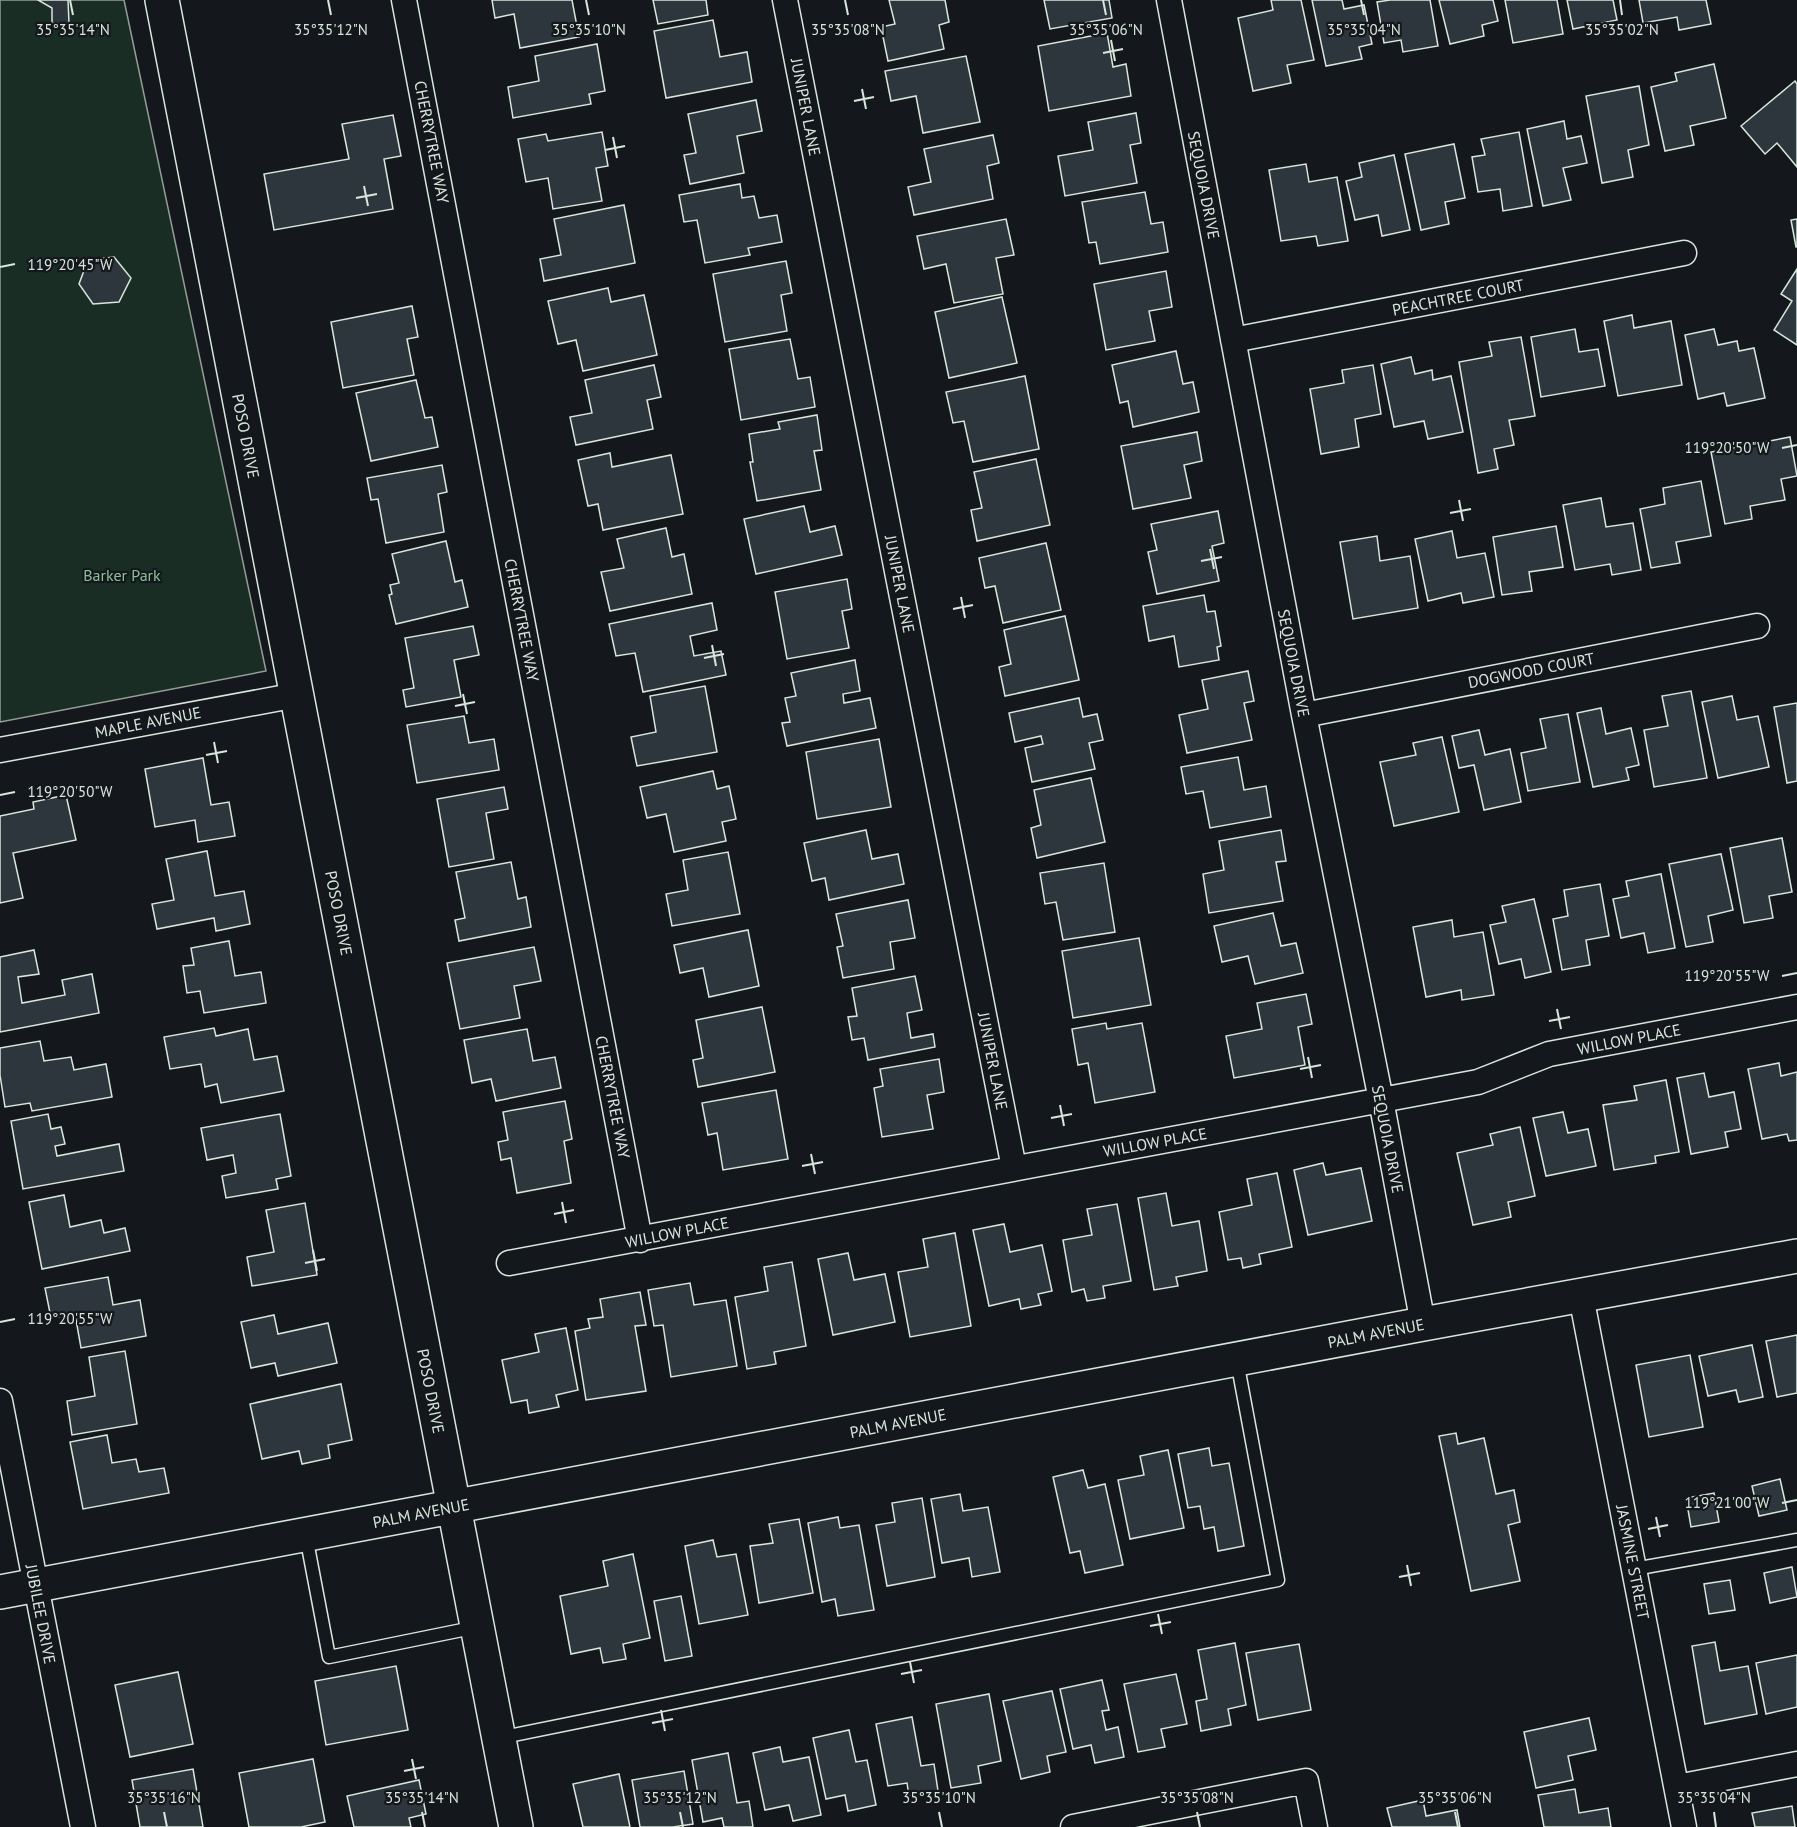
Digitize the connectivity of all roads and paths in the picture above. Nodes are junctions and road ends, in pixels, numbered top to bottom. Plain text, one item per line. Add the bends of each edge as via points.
1 (162, 0) edge
2 (405, 0) edge
3 (785, 0) edge
4 (1169, 0) edge
5 (1684, 253) dead end
6 (1233, 340) junction
7 (1757, 626) dead end
8 (297, 695) junction
9 (1304, 715) junction
10 (0, 750) edge
11 (1797, 1007) edge
12 (1381, 1100) junction
13 (1014, 1168) junction
14 (640, 1240) junction
15 (1797, 1256) edge
16 (509, 1263) dead end
17 (1581, 1296) junction
18 (1423, 1324) junction
19 (1236, 1360) junction
20 (0, 1401) edge
21 (453, 1507) junction
22 (306, 1535) junction
23 (1797, 1540) edge
24 (1634, 1569) junction
25 (36, 1585) junction
26 (0, 1592) edge
27 (477, 1627) junction
28 (498, 1738) junction
29 (1797, 1764) edge
30 (1677, 1787) junction
31 (1124, 1822) edge
32 (83, 1827) edge
33 (516, 1827) edge
34 (1072, 1827) edge
35 (1314, 1827) edge
36 (1684, 1827) edge

1 - 8 main road, POSO DRIVE
2 - 14 street, CHERRYTREE WAY
3 - 13 street, JUNIPER LANE
4 - 6 street, SEQUOIA DRIVE
5 - 6 street, PEACHTREE COURT
6 - 9 street, SEQUOIA DRIVE
7 - 9 street, DOGWOOD COURT
8 - 10 street, MAPLE AVENUE
8 - 21 main road, POSO DRIVE
9 - 12 street, SEQUOIA DRIVE
11 - 12 street, WILLOW PLACE via 1549,1054 1478,1082
12 - 13 street, WILLOW PLACE
12 - 18 street, SEQUOIA DRIVE
13 - 14 street, WILLOW PLACE
14 - 16 street, WILLOW PLACE
15 - 17 main road, PALM AVENUE
17 - 18 main road, PALM AVENUE
17 - 24 street, JASMINE STREET
18 - 19 main road, PALM AVENUE
19 - 21 main road, PALM AVENUE
19 - 28 lane via 1278,1580
20 - 25 street, JUBILEE DRIVE
21 - 22 main road, PALM AVENUE
21 - 27 main road, POSO DRIVE
22 - 25 main road, PALM AVENUE
22 - 27 lane via 329,1657
23 - 24 lane
24 - 30 street, JASMINE STREET
25 - 26 main road, PALM AVENUE
25 - 32 street, JUBILEE DRIVE
27 - 28 main road, POSO DRIVE
28 - 33 main road, POSO DRIVE
29 - 30 street
30 - 36 street, JASMINE STREET
31 - 34 street
31 - 35 street via 1306,1781

